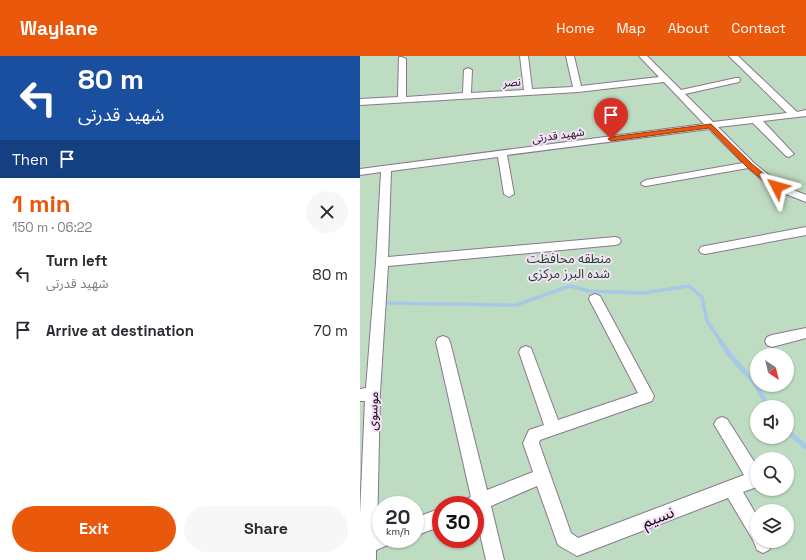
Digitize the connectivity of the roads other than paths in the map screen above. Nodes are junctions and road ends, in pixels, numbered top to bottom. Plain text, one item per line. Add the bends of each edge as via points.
1 (524, 56) edge
2 (570, 56) edge
3 (643, 56) edge
4 (733, 56) edge
5 (402, 59) dead end
6 (468, 70) dead end
7 (666, 80) junction
8 (736, 80) dead end
9 (578, 89) junction
10 (528, 92) junction
11 (680, 94) junction
12 (467, 95) junction
13 (402, 99) junction
14 (360, 102) edge
15 (806, 113) edge
16 (795, 115) junction
17 (756, 120) junction
18 (711, 126) junction
19 (502, 154) junction
20 (789, 154) dead end
21 (750, 165) junction
22 (386, 169) junction
23 (360, 172) edge
24 (646, 183) dead end
25 (509, 194) dead end
26 (806, 199) edge
27 (806, 231) edge
28 (615, 241) dead end
29 (705, 250) dead end
30 (382, 262) junction
31 (596, 299) dead end
32 (806, 333) edge
33 (772, 341) dead end
34 (443, 342) dead end
35 (526, 352) dead end
36 (367, 394) edge
37 (722, 424) dead end
38 (553, 428) junction
39 (542, 476) junction
40 (732, 489) junction
41 (475, 496) edge
42 (484, 500) edge
43 (750, 520) edge
44 (484, 527) edge
45 (369, 548) edge
46 (495, 560) edge

1 - 10 street
2 - 9 street
3 - 7 street
4 - 16 street
5 - 13 street
6 - 12 street
7 - 9 street, نصر
7 - 11 street
8 - 11 street
9 - 10 street, نصر
10 - 12 street, نصر
11 - 18 street
12 - 13 street, نصر
13 - 14 street, نصر
15 - 16 street, شهید قدرتی
16 - 17 street, شهید قدرتی
17 - 18 street, شهید قدرتی
17 - 20 street
18 - 19 street, شهید قدرتی
18 - 21 street
19 - 22 street, شهید قدرتی
19 - 25 street
21 - 24 street
21 - 26 street via 777,187
22 - 23 street, شهید قدرتی
22 - 30 street, موسوی
27 - 29 street
28 - 30 street
30 - 36 street, موسوی
31 - 38 street via 647,396
32 - 33 street
34 - 41 street
35 - 38 street
36 - 45 street, موسوی
37 - 40 street, نسیم via 756,479
38 - 39 street via 535,435 531,443
39 - 40 street, نسیم via 564,539 577,548
39 - 42 street
40 - 43 street
44 - 46 street

